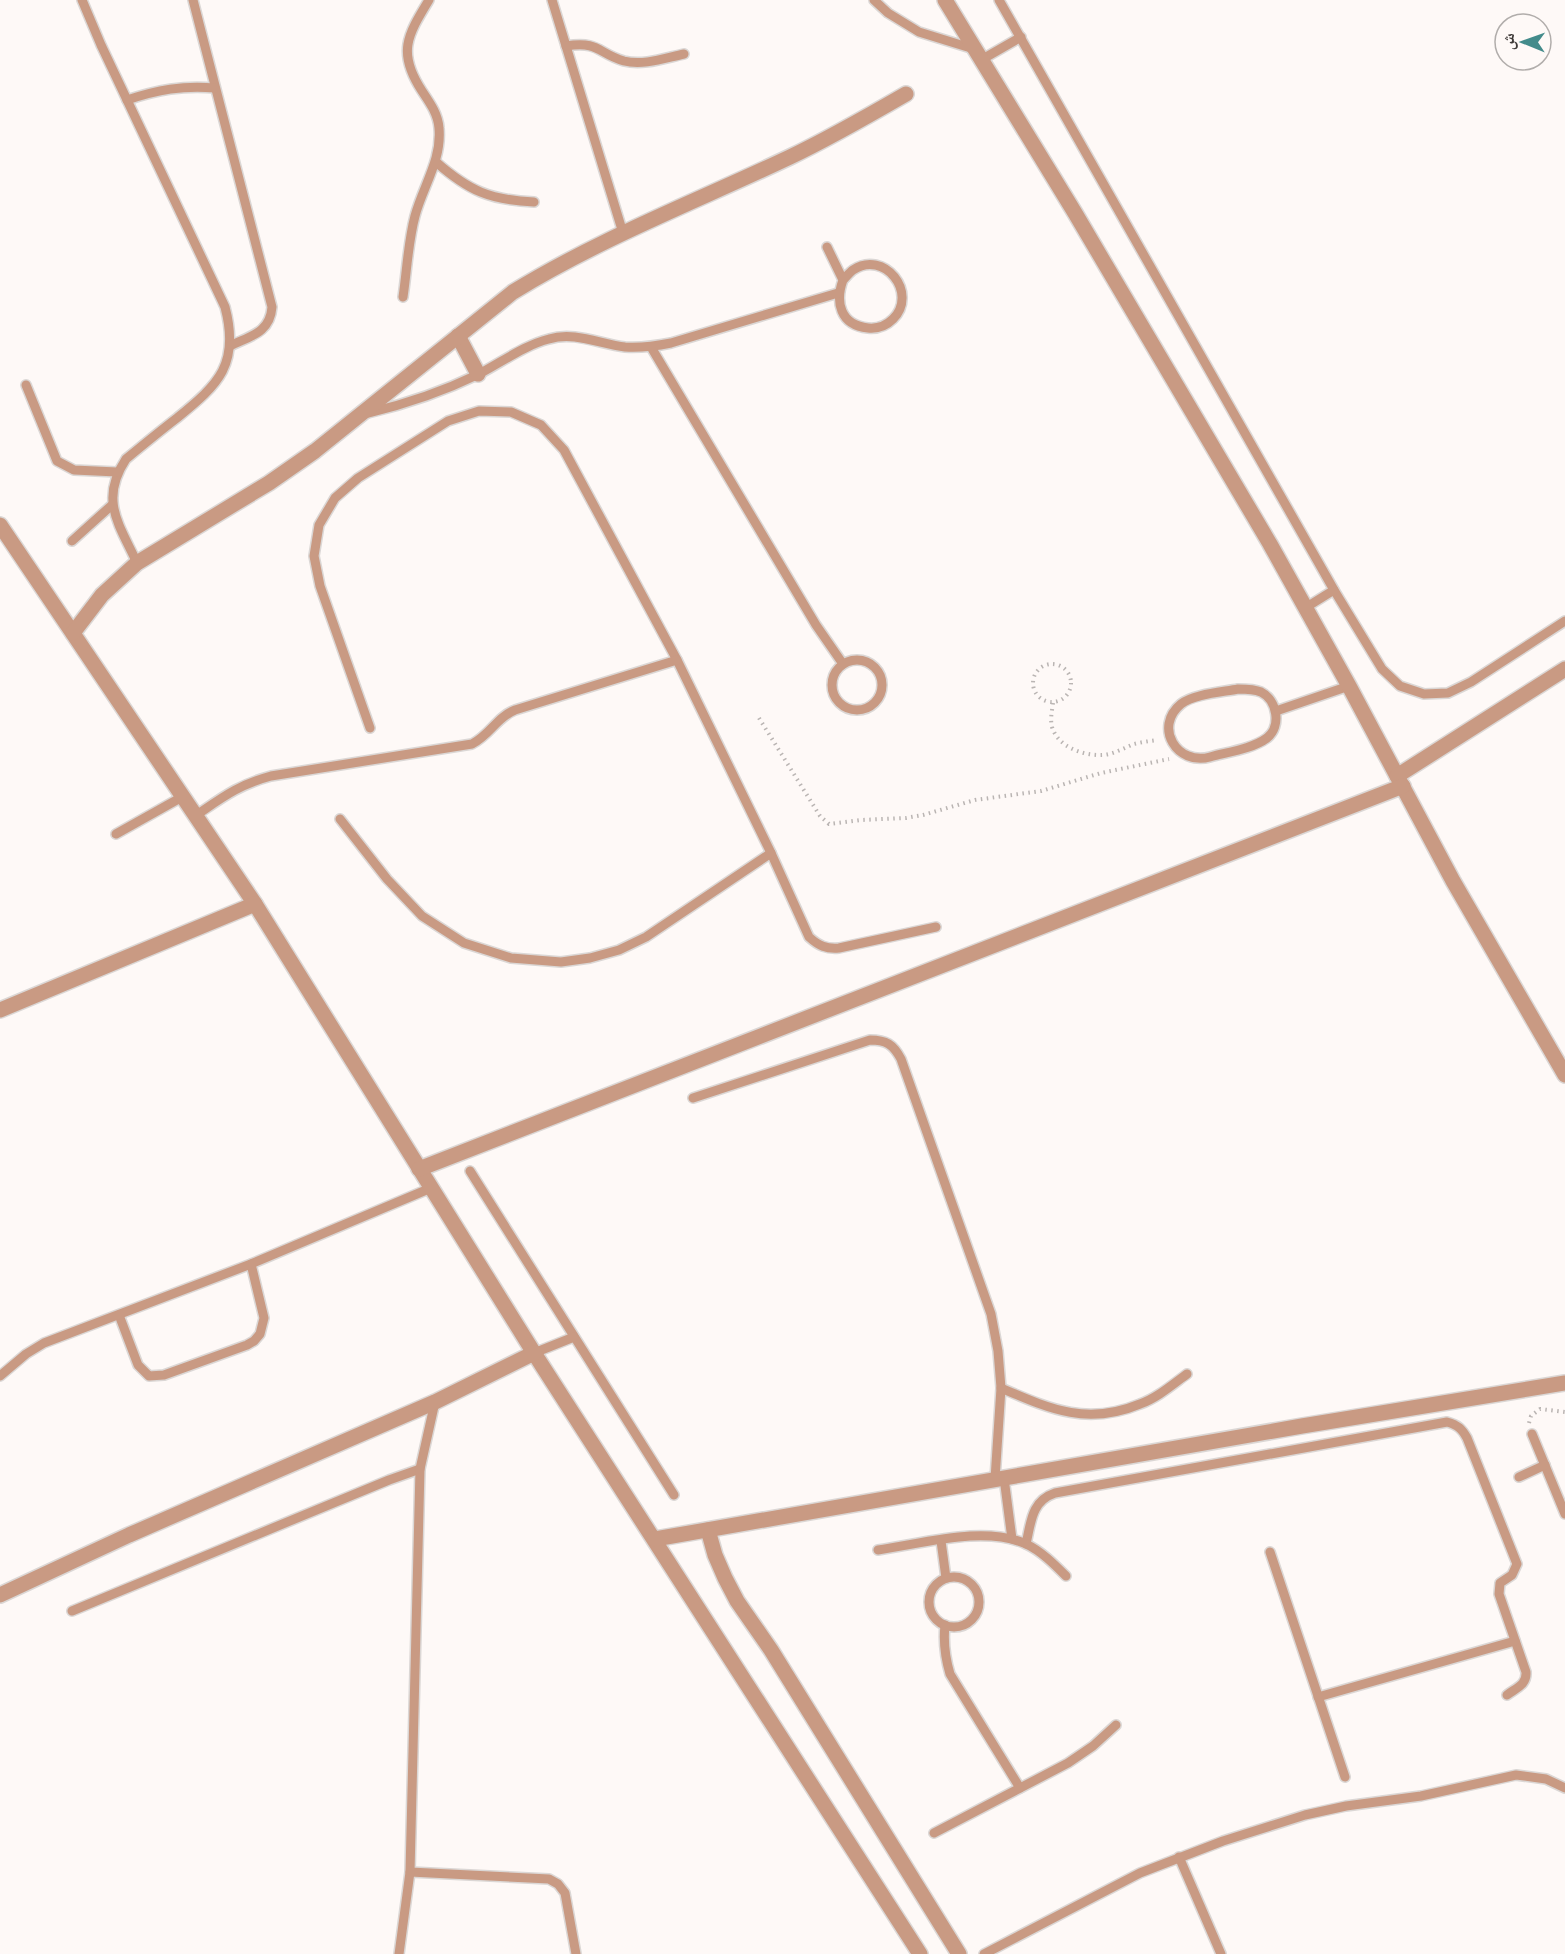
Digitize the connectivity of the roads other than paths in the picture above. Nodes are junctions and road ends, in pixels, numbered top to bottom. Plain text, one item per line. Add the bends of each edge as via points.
1 (82, 0) edge
2 (193, 0) edge
3 (429, 0) edge
4 (552, 0) edge
5 (874, 0) edge
6 (945, 0) edge
7 (999, 0) edge
8 (1021, 37) junction
9 (566, 46) junction
10 (684, 54) dead end
11 (977, 55) junction
12 (215, 88) junction
13 (906, 94) dead end
14 (127, 100) junction
15 (436, 162) junction
16 (534, 202) dead end
17 (623, 233) junction
18 (827, 247) dead end
19 (843, 280) junction
20 (838, 293) junction
21 (403, 297) dead end
22 (458, 336) junction
23 (230, 346) junction
24 (651, 346) junction
25 (478, 374) junction
26 (26, 385) dead end
27 (359, 415) junction
28 (117, 472) junction
29 (112, 505) junction
30 (0, 525) edge
31 (72, 541) dead end
32 (137, 563) junction
33 (1334, 590) junction
34 (1305, 608) junction
35 (1565, 621) edge
36 (73, 633) junction
37 (677, 660) junction
38 (843, 664) junction
39 (1565, 669) edge
40 (1349, 686) junction
41 (1276, 711) junction
42 (370, 728) dead end
43 (1400, 781) junction
44 (182, 797) junction
45 (195, 816) junction
46 (340, 819) dead end
47 (116, 834) dead end
48 (771, 853) junction
49 (255, 904) junction
50 (936, 927) dead end
51 (0, 1010) edge
52 (1565, 1075) edge
53 (693, 1098) dead end
54 (419, 1169) junction
55 (470, 1171) dead end
56 (431, 1188) junction
57 (251, 1264) junction
58 (119, 1315) junction
59 (574, 1337) junction
60 (534, 1353) junction
61 (1187, 1374) dead end
62 (0, 1376) edge
63 (1565, 1383) edge
64 (1001, 1388) junction
65 (435, 1402) junction
66 (1532, 1434) road end
67 (1545, 1465) junction
68 (420, 1469) junction
69 (1519, 1477) dead end
70 (999, 1479) junction
71 (674, 1495) dead end
72 (1565, 1514) edge
73 (708, 1530) junction
74 (655, 1539) junction
75 (1012, 1539) junction
76 (941, 1541) junction
77 (1026, 1544) junction
78 (878, 1550) dead end
79 (1270, 1552) dead end
80 (1066, 1576) dead end
81 (946, 1578) junction
82 (0, 1595) edge
83 (72, 1611) dead end
84 (945, 1625) junction
85 (1515, 1641) junction
86 (1507, 1695) dead end
87 (1318, 1697) junction
88 (1116, 1725) dead end
89 (1345, 1777) dead end
90 (1020, 1788) junction
91 (1565, 1788) edge
92 (934, 1833) dead end
93 (1179, 1857) junction
94 (410, 1872) junction
95 (399, 1954) edge
96 (576, 1954) edge
97 (920, 1954) edge
98 (960, 1954) edge
99 (984, 1954) edge
100 (1221, 1954) edge

1 - 14 lane
2 - 12 lane
3 - 15 lane via 408,37 407,57 412,76 434,108 439,126
4 - 9 lane
5 - 11 lane via 919,32
6 - 11 street
7 - 8 lane
8 - 11 lane
8 - 33 lane
9 - 10 lane via 597,46 624,61 639,63
9 - 17 lane
11 - 34 street via 1173,378
12 - 14 lane via 178,87
12 - 23 lane via 272,308 267,326
13 - 17 street via 789,158
14 - 23 lane via 225,308
15 - 16 lane via 456,180 480,193 506,201
15 - 21 lane via 415,217
17 - 22 street via 513,292
18 - 19 lane
19 - 20 lane
19 - 20 lane via 853,269 867,264 893,273 903,300 898,314 888,324 874,329 860,327 848,320 840,308
20 - 24 lane
22 - 25 street
22 - 27 street
23 - 28 lane via 218,381 206,395 126,459
24 - 25 lane via 549,338
24 - 38 lane
25 - 27 lane via 427,396
26 - 28 lane via 57,461 74,470
27 - 32 street via 269,483
28 - 29 lane
29 - 31 lane
29 - 32 lane
30 - 36 street
32 - 36 street via 102,595
33 - 34 lane
33 - 35 lane via 1382,669 1400,686 1424,694 1448,693 1471,682
34 - 40 street
36 - 44 street
37 - 42 lane via 564,450 541,425 511,412 479,411 448,421 358,478 334,498 319,525 314,556 320,586
37 - 45 lane via 514,710 472,744 271,776 232,790
37 - 48 lane
38 - 38 lane via 832,683 839,704 849,710 871,707 882,688 875,667 865,661
39 - 43 street
40 - 41 lane
40 - 43 street
41 - 41 lane via 1275,725 1258,744 1207,758 1185,755 1170,738 1173,712 1182,702 1195,698 1250,689 1262,692
43 - 52 street
43 - 54 street
44 - 45 street
44 - 47 lane
45 - 49 street
46 - 48 lane via 422,916 464,943 511,958 561,962 619,950 646,937
48 - 50 lane via 809,937 828,949
49 - 51 street
49 - 54 street
53 - 64 lane via 870,1040 883,1040 895,1047 991,1314
54 - 56 street
55 - 59 lane
56 - 57 lane
56 - 60 street
57 - 58 lane
57 - 58 lane via 264,1318 260,1334 247,1345 164,1375 149,1376 138,1365
58 - 62 lane via 34,1348
59 - 60 lane
59 - 71 lane
60 - 65 street
60 - 74 street
61 - 64 lane via 1140,1404 1110,1413 1048,1409
63 - 70 street
64 - 70 lane
65 - 68 lane
65 - 82 street
66 - 67 lane
67 - 69 lane
67 - 72 lane
68 - 83 lane
68 - 94 lane
70 - 73 street
70 - 75 lane
73 - 74 street
73 - 98 street via 715,1555 738,1601
74 - 97 street
75 - 76 lane via 986,1536
75 - 77 lane
76 - 78 lane
76 - 81 lane
77 - 80 lane
77 - 85 lane via 1038,1503 1055,1493 1447,1422 1463,1430 1515,1559 1515,1570 1500,1583 1499,1594
79 - 87 lane
81 - 84 lane via 933,1589 930,1606 932,1614
81 - 84 lane via 971,1582 979,1598 976,1614 970,1621 963,1626
84 - 90 lane via 943,1642 950,1674
85 - 86 lane via 1527,1678
85 - 87 lane
87 - 89 lane
88 - 90 lane via 1068,1763
90 - 92 lane
91 - 93 lane via 1546,1779 1516,1775 1305,1815
93 - 99 lane via 1140,1873
93 - 100 lane
94 - 95 lane
94 - 96 lane via 549,1879 565,1893

